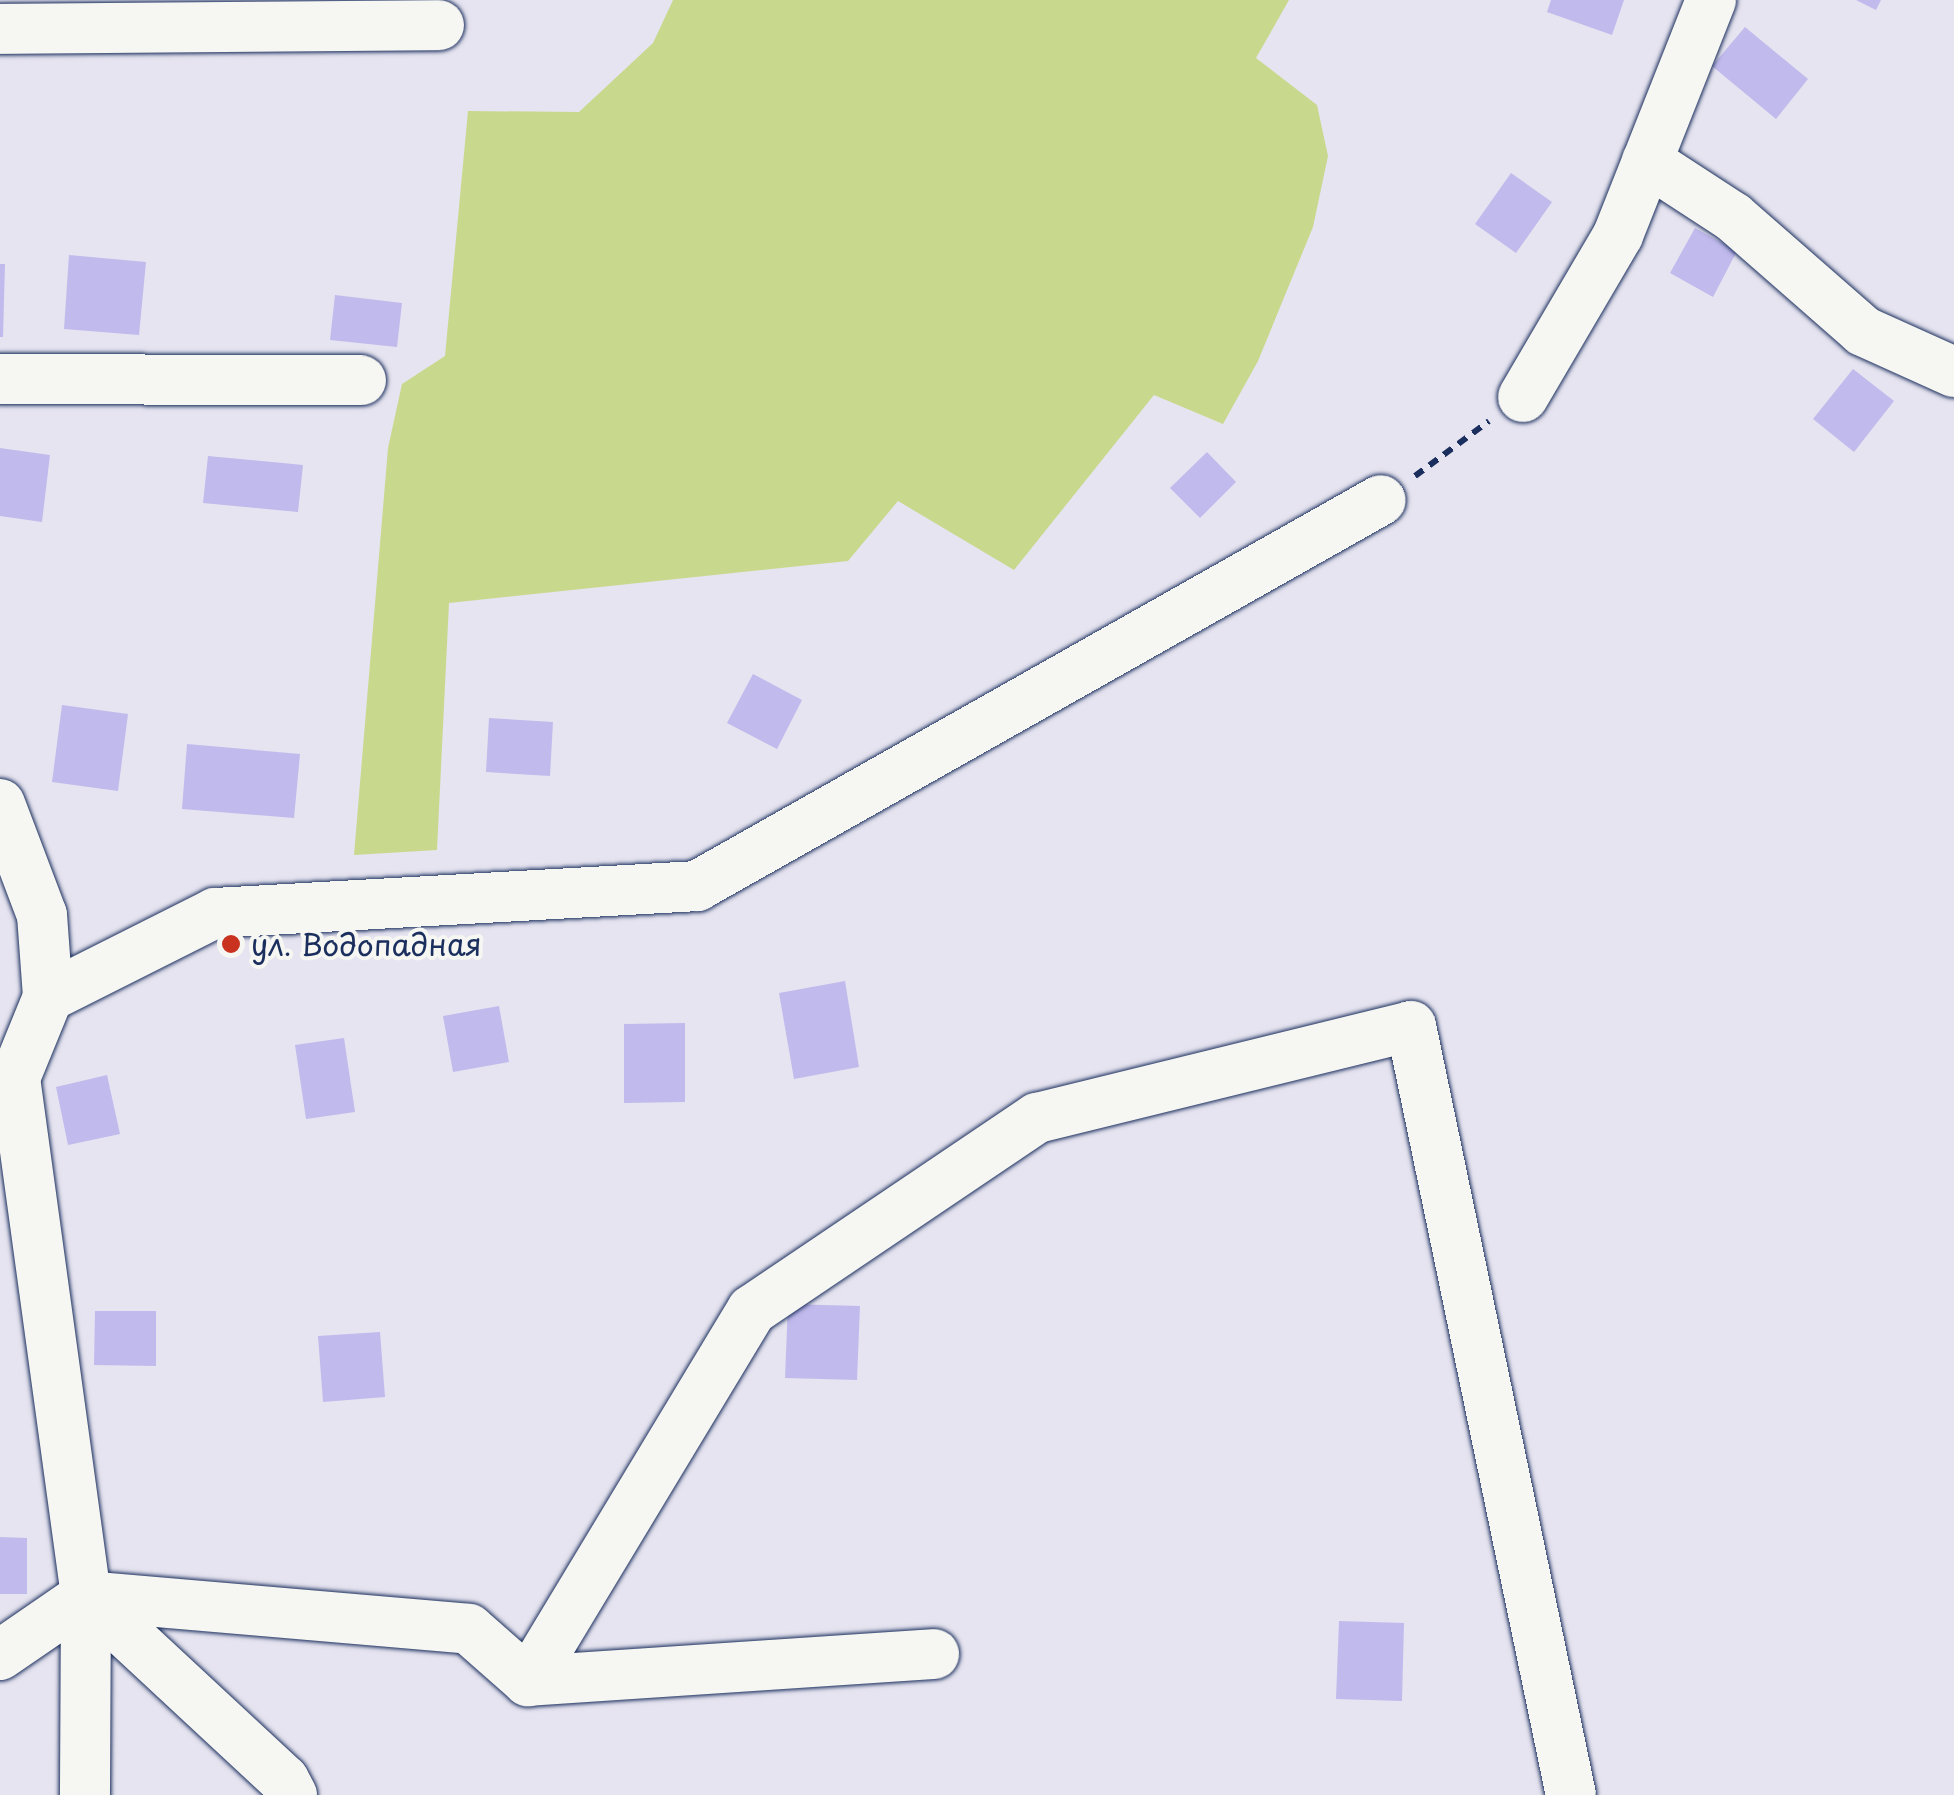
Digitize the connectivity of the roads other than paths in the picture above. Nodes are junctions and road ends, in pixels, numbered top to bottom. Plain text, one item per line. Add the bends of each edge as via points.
1 (1711, 0) edge
2 (439, 24) dead end
3 (0, 29) edge
4 (1647, 160) junction
5 (1954, 372) edge
6 (0, 379) edge
7 (361, 380) dead end
8 (1523, 397) road end
9 (1381, 500) road end
10 (0, 804) edge
11 (48, 997) junction
12 (7, 1078) edge
13 (86, 1596) junction
14 (934, 1654) dead end
15 (0, 1656) edge
16 (528, 1681) junction
17 (85, 1795) edge
18 (292, 1795) edge
19 (1571, 1795) edge

1 - 4 street
2 - 3 street
4 - 5 street via 1732,217 1863,331
4 - 8 street via 1618,235
6 - 7 street
9 - 11 street via 697,886 215,913
10 - 11 street via 42,914
11 - 12 street
12 - 13 street
13 - 15 street
13 - 16 street via 469,1629
13 - 17 street
13 - 18 street via 284,1780
14 - 16 street
16 - 19 street via 752,1310 1037,1118 1412,1026

